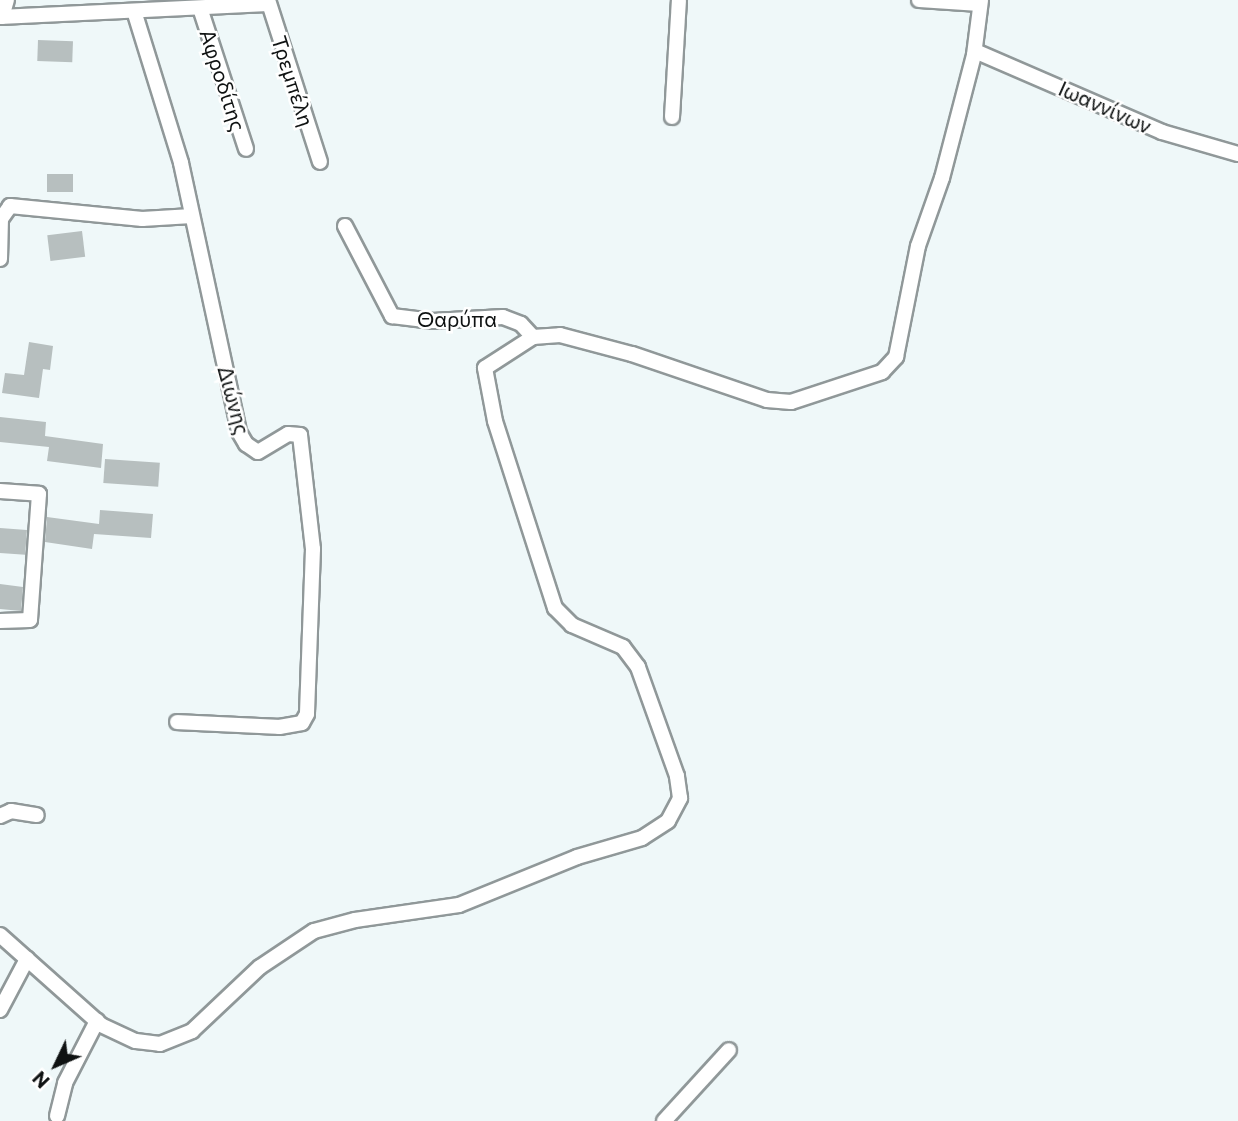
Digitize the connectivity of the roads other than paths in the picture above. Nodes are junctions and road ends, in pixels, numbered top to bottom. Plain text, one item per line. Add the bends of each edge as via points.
1 (7, 0) edge
2 (679, 0) edge
3 (919, 0) edge
4 (268, 2) edge
5 (980, 2) edge
6 (201, 11) junction
7 (135, 14) junction
8 (1, 17) edge
9 (975, 51) junction
10 (672, 117) dead end
11 (246, 149) dead end
12 (1238, 154) edge
13 (320, 162) dead end
14 (192, 215) junction
15 (345, 226) dead end
16 (0, 259) edge
17 (533, 337) junction
18 (0, 491) edge
19 (0, 621) edge
20 (177, 723) dead end
21 (37, 815) dead end
22 (0, 816) edge
23 (0, 935) edge
24 (27, 959) junction
25 (0, 1010) edge
26 (97, 1021) junction
27 (729, 1050) dead end
28 (57, 1116) dead end
29 (664, 1121) edge

1 - 8 street
2 - 10 street
3 - 5 street
4 - 6 street
4 - 13 street, Τρεμπέλη
5 - 9 street
6 - 7 street
6 - 11 street, Αφροδίτης
7 - 8 street
7 - 14 street, Διώνης via 181,163
9 - 12 street, Ιωαννίνων via 1162,132
9 - 17 street via 942,178 918,246 896,357 882,372 791,402 767,400 632,354 560,335
14 - 16 street via 134,219 10,206 1,219
14 - 20 street, Διώνης via 239,432 258,452 288,434 300,435 313,549 307,714 302,723 279,727
15 - 17 street, Θαρύπα via 392,316 424,321 503,317 521,324
17 - 26 street via 485,368 495,421 555,608 572,625 624,647 638,667 677,776 680,797 671,815 642,838 577,857 459,905 314,931 279,953 192,1031 175,1040 140,1042
18 - 19 street via 39,494 30,620
21 - 22 street via 8,811
23 - 24 street
24 - 25 street
24 - 26 street
26 - 28 street via 62,1089
27 - 29 street

